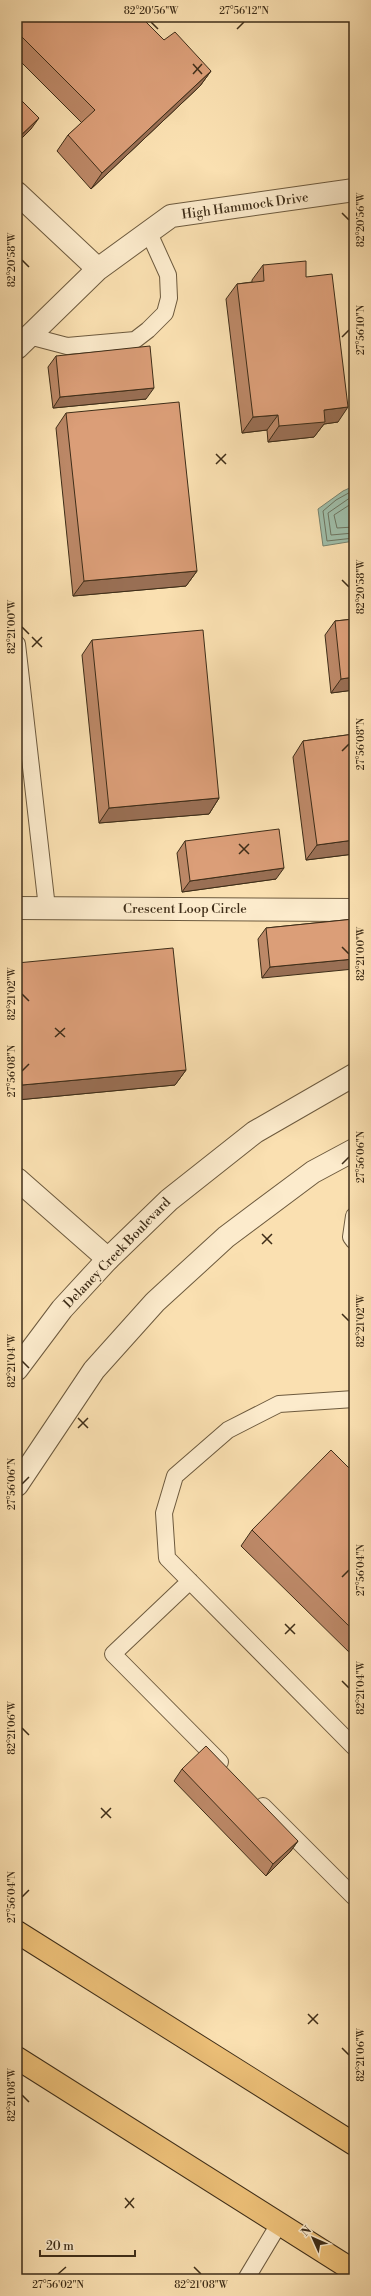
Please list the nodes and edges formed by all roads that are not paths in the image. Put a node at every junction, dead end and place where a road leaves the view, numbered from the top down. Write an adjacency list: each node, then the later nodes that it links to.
1 (354, 190): 3 (street, High Hammock Drive)
2 (17, 193): 4 (street)
3 (149, 233): 4 (street, High Hammock Drive); 5 (lane)
4 (98, 270): 5 (street, High Hammock Drive)
5 (23, 342)
6 (17, 644): 8 (lane)
7 (17, 908): 8 (street, Crescent Loop Circle)
8 (47, 908): 9 (street, Crescent Loop Circle)
9 (354, 910)
10 (354, 1075): 15 (street, Delaney Creek Boulevard)
11 (353, 1154): 18 (street)
12 (17, 1179): 15 (street)
13 (354, 1216): 14 (lane)
14 (354, 1241)
15 (108, 1259): 16 (street, Delaney Creek Boulevard)
16 (17, 1369)
17 (354, 1399): 19 (lane)
18 (17, 1485)
19 (190, 1581): 20 (lane); 21 (lane)
20 (354, 1746)
21 (231, 1773)
22 (253, 1795): 23 (lane)
23 (354, 1897)
24 (17, 1932): 26 (main road)
25 (17, 2058): 27 (main road)
26 (354, 2144)
27 (279, 2224): 28 (main road); 29 (lane)
28 (354, 2272)
29 (246, 2279)

